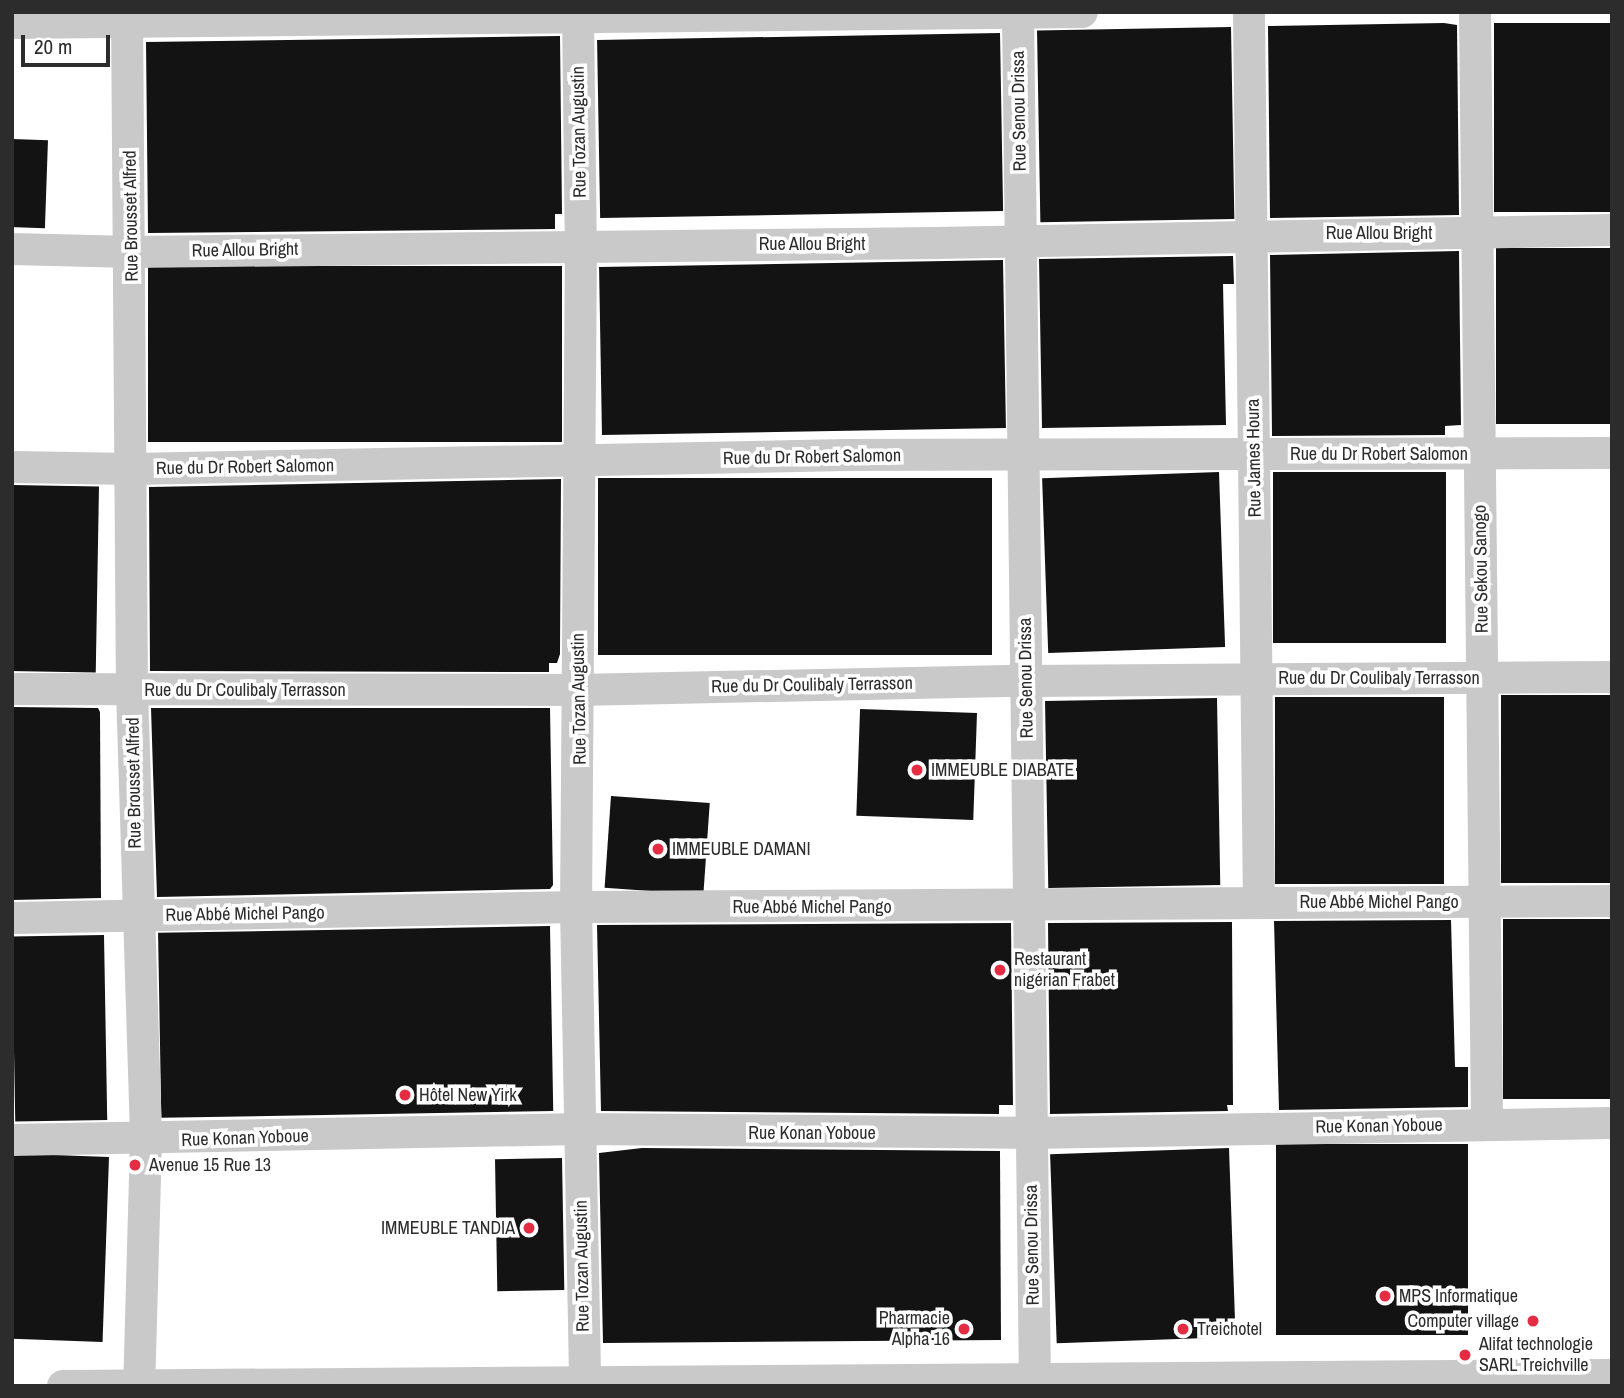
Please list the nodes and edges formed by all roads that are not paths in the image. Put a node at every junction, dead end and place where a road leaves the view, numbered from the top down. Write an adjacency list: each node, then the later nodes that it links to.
1 (1083, 12): 4 (street)
2 (1249, 12): 11 (street, Rue James Houra)
3 (1475, 12): 10 (street, Rue Sekou Sanogo)
4 (1018, 13): 5 (street); 12 (street, Rue Senou Drissa)
5 (578, 14): 6 (street); 13 (street, Rue Tozan Augustin)
6 (361, 16): 7 (street)
7 (127, 18): 8 (street); 15 (street, Rue Brousset Alfred)
8 (12, 23)
9 (1612, 230): 10 (street, Rue Allou Bright)
10 (1477, 232): 11 (street, Rue Allou Bright); 16 (street, Rue Sekou Sanogo)
11 (1249, 234): 12 (street, Rue Allou Bright); 18 (street, Rue James Houra)
12 (1021, 238): 13 (street, Rue Allou Bright); 19 (street, Rue Senou Drissa)
13 (581, 244): 15 (street, Rue Allou Bright); 20 (street, Rue Tozan Augustin)
14 (12, 249): 15 (street, Rue Allou Bright)
15 (132, 252): 22 (street, Rue Brousset Alfred)
16 (1480, 453): 17 (street, Rue du Dr Robert Salomon); 18 (street, Rue du Dr Robert Salomon); 24 (street, Rue Sekou Sanogo)
17 (1612, 453)
18 (1254, 454): 19 (street, Rue du Dr Robert Salomon); 25 (street, Rue James Houra)
19 (1022, 456): 20 (street, Rue du Dr Robert Salomon); 26 (street, Rue Senou Drissa)
20 (579, 462): 22 (street, Rue du Dr Robert Salomon); 29 (street, Rue Tozan Augustin)
21 (12, 467): 22 (street, Rue du Dr Robert Salomon)
22 (132, 469): 28 (street, Rue Brousset Alfred)
23 (1612, 677): 24 (street, Rue du Dr Coulibaly Terrasson)
24 (1482, 678): 25 (street, Rue du Dr Coulibaly Terrasson); 30 (street, Rue Sekou Sanogo)
25 (1256, 679): 26 (street, Rue du Dr Coulibaly Terrasson); 32 (street, Rue James Houra)
26 (1026, 681): 29 (street, Rue du Dr Coulibaly Terrasson); 33 (street, Rue Senou Drissa)
27 (12, 689): 28 (street, Rue du Dr Coulibaly Terrasson)
28 (132, 690): 29 (street, Rue du Dr Coulibaly Terrasson); 35 (street, Rue Brousset Alfred)
29 (578, 690): 34 (street, Rue Tozan Augustin)
30 (1485, 901): 31 (street, Rue Abbé Michel Pango); 32 (street, Rue Abbé Michel Pango); 38 (street, Rue Sekou Sanogo)
31 (1612, 901)
32 (1259, 903): 33 (street, Rue Abbé Michel Pango)
33 (1029, 905): 34 (street, Rue Abbé Michel Pango); 40 (street, Rue Senou Drissa)
34 (576, 907): 35 (street, Rue Abbé Michel Pango); 39 (street, Rue Tozan Augustin)
35 (137, 916): 36 (street, Rue Abbé Michel Pango); 42 (street, Rue Brousset Alfred)
36 (12, 919)
37 (1612, 1124): 38 (street, Rue Konan Yoboue)
38 (1487, 1125): 40 (street, Rue Konan Yoboue)
39 (580, 1129): 40 (street, Rue Konan Yoboue); 42 (street, Rue Konan Yoboue); 48 (street, Rue Tozan Augustin)
40 (1030, 1133): 46 (street, Rue Senou Drissa)
41 (12, 1140): 42 (street, Rue Konan Yoboue)
42 (146, 1141): 47 (street, Rue Brousset Alfred)
43 (1612, 1375): 45 (street)
44 (1268, 1382): 45 (street); 46 (street)
45 (1490, 1382)
46 (1035, 1383): 48 (street)
47 (139, 1384): 48 (street); 49 (street)
48 (584, 1385)
49 (63, 1386)

